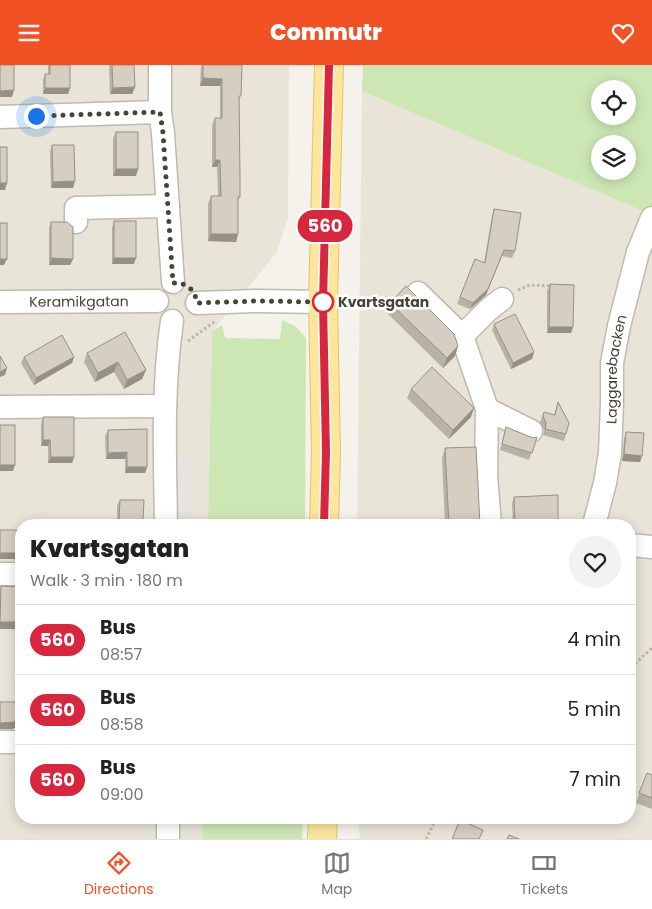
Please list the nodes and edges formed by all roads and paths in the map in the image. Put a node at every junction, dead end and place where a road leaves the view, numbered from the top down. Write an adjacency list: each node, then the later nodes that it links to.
1 (160, 65): 3 (street)
2 (329, 65): 14 (main road)
3 (160, 112): 4 (street); 5 (street)
4 (0, 117)
5 (168, 206): 7 (street); 8 (street)
6 (652, 218): 27 (street, Laggarebacken)
7 (76, 222)
8 (173, 283): 12 (street); 15 (street)
9 (560, 286): 11 (path)
10 (418, 293): 18 (street)
11 (502, 299): 18 (street)
12 (157, 301): 13 (street, Keramikgatan); 17 (street)
13 (0, 302)
14 (323, 302): 15 (street); 25 (main road)
15 (197, 303): 17 (street)
16 (217, 320): 19 (path)
17 (172, 321): 19 (street)
18 (462, 336): 22 (street)
19 (168, 352): 20 (street)
20 (165, 406): 21 (street); 24 (street)
21 (0, 407)
22 (487, 409): 23 (street); 26 (street)
23 (531, 431)
24 (166, 519)
25 (324, 519)
26 (490, 519)
27 (596, 519)
28 (636, 546): 29 (street)
29 (652, 547)
30 (0, 575): 31 (street)
31 (15, 575)
32 (652, 648): 33 (path)
33 (636, 662)
34 (0, 742): 35 (street)
35 (15, 742)
36 (168, 824): 39 (street)
37 (322, 824): 40 (main road)
38 (434, 824): 41 (path)
39 (168, 839)
40 (322, 839)
41 (426, 839)

